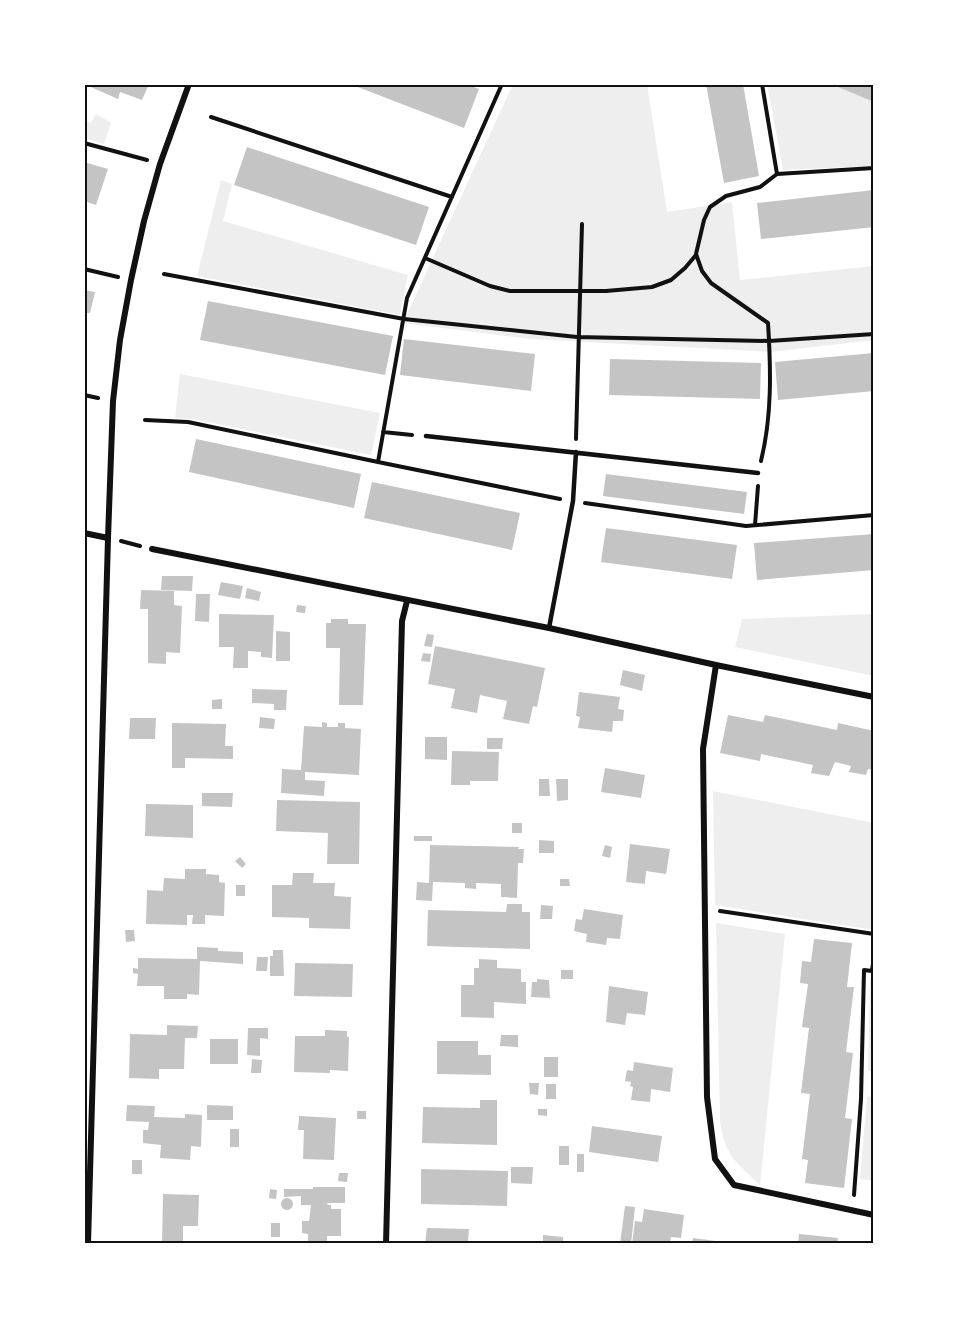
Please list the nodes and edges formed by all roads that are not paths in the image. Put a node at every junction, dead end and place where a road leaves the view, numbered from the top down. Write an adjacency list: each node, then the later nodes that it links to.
1 (189, 84): 6 (street)
2 (426, 436): 3 (lane)
3 (576, 452): 4 (lane); 9 (lane)
4 (758, 473)
5 (84, 533): 6 (street)
6 (108, 538): 13 (street)
7 (152, 549): 8 (street)
8 (407, 601): 9 (street); 14 (street)
9 (549, 628): 10 (street)
10 (716, 665): 11 (street); 12 (street)
11 (874, 697)
12 (874, 1215)
13 (88, 1244)
14 (386, 1244)

